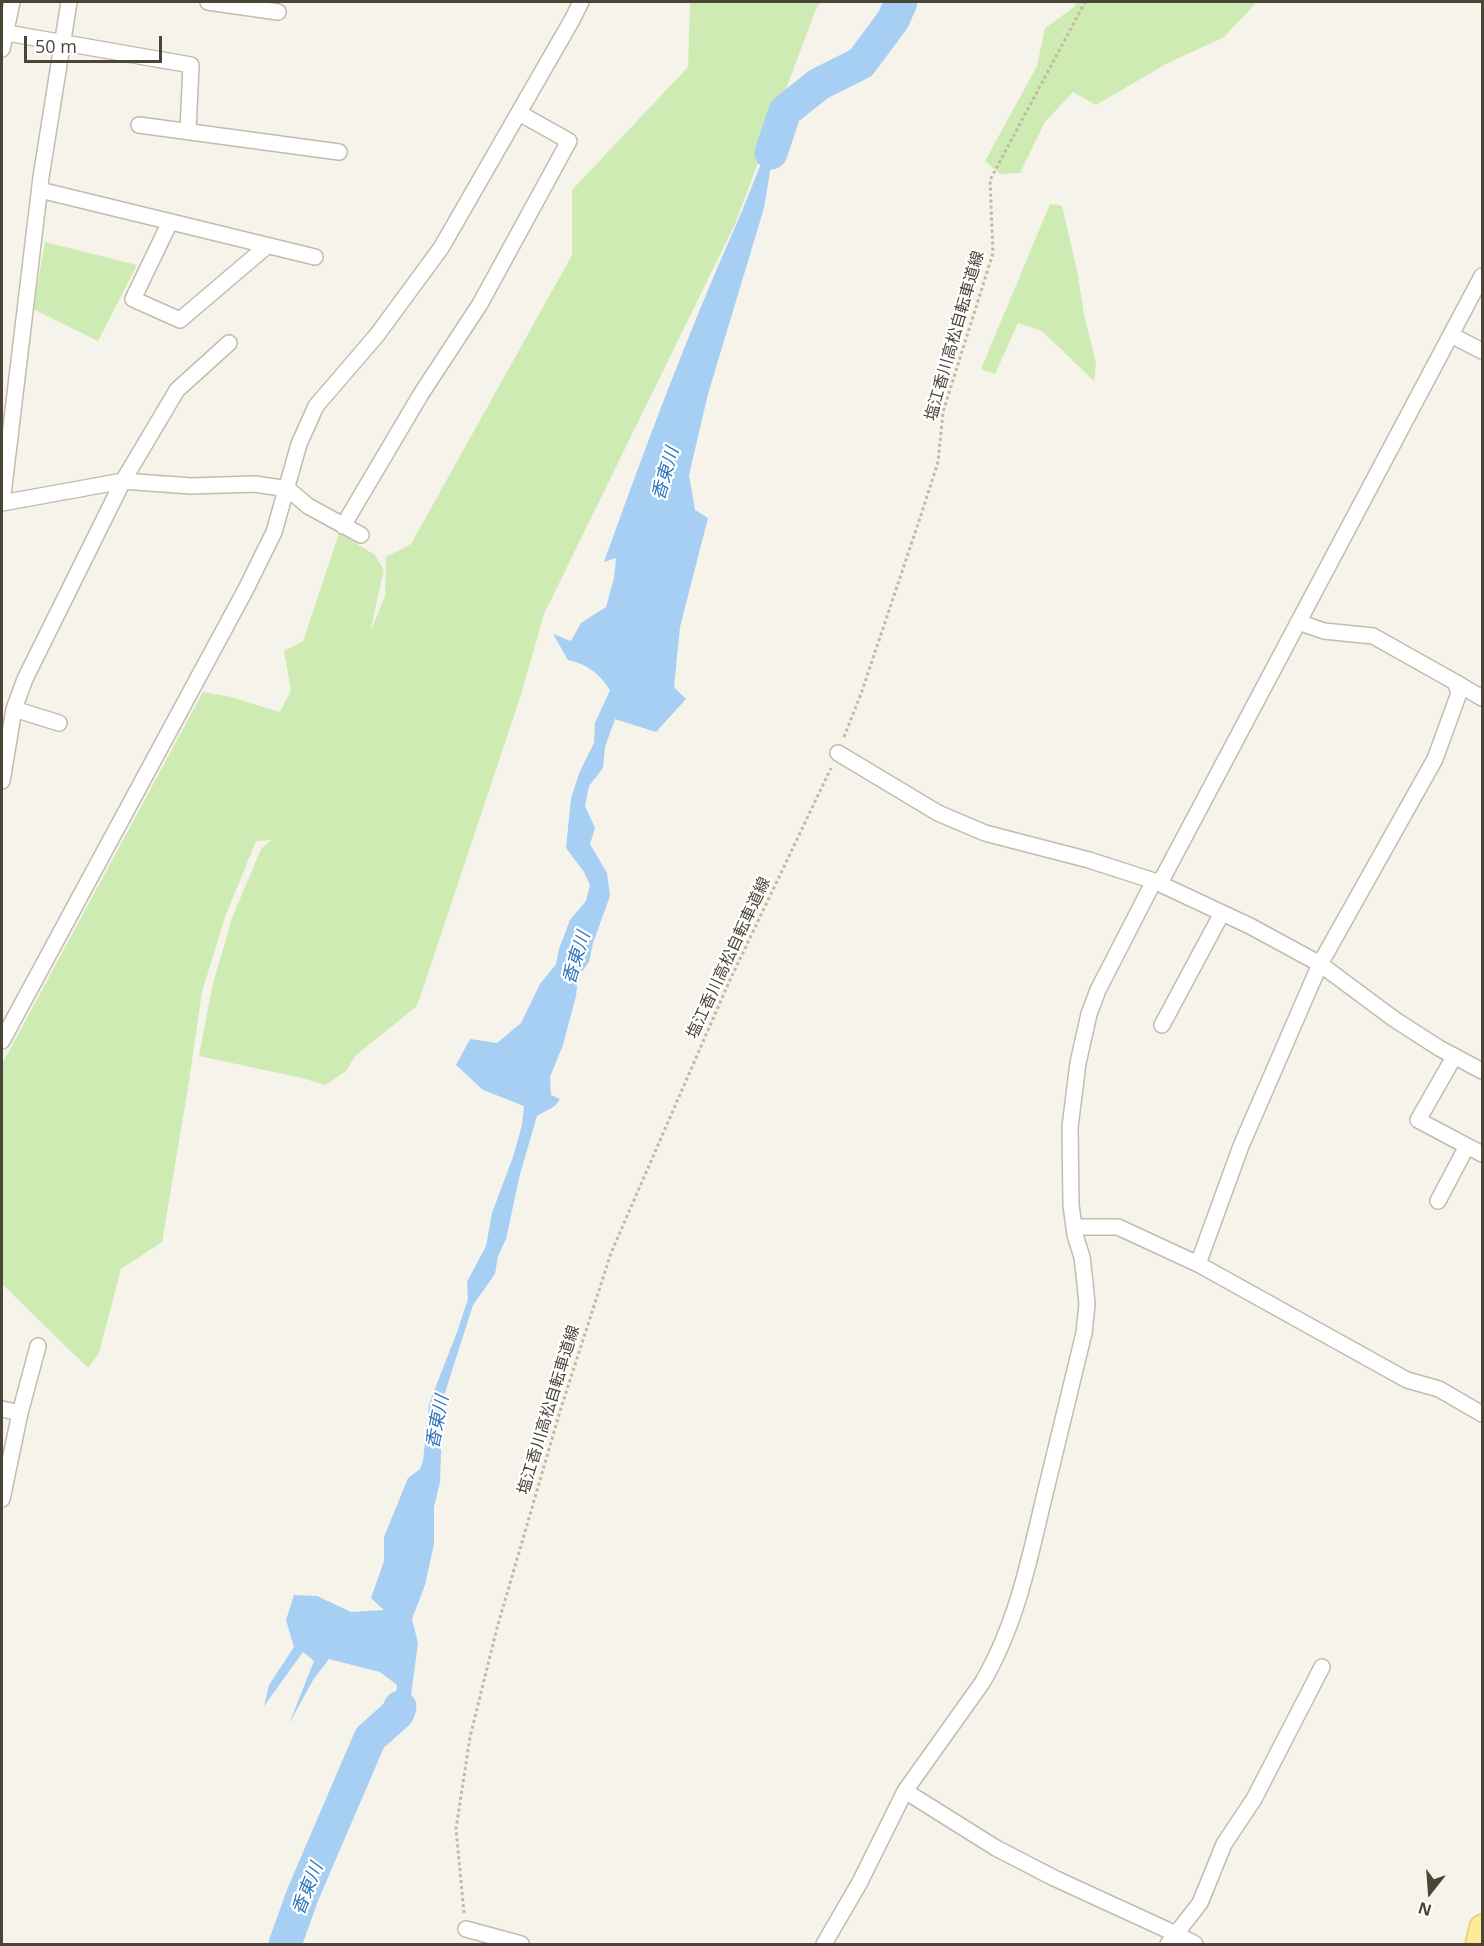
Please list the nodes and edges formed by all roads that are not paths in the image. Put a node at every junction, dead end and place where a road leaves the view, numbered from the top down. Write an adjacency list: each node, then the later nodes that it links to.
1 (12, 2): 6 (street)
2 (69, 2): 7 (street)
3 (208, 2): 5 (street)
4 (581, 2): 9 (street)
5 (278, 12)
6 (7, 33): 7 (street); 8 (street)
7 (63, 41): 11 (street); 13 (street)
8 (2, 50)
9 (519, 113): 22 (street); 24 (street)
10 (139, 125): 11 (street)
11 (188, 131): 12 (street)
12 (339, 152)
13 (40, 190): 14 (street); 23 (street)
14 (170, 222): 15 (street); 15 (street)
15 (267, 246): 16 (street)
16 (315, 258)
17 (1482, 276): 18 (street)
18 (1451, 335): 20 (street); 26 (street)
19 (229, 343): 21 (street)
20 (1482, 351)
21 (123, 482): 22 (street); 23 (street); 29 (street)
22 (288, 489): 24 (street); 37 (street)
23 (2, 503)
24 (343, 526): 25 (street)
25 (361, 535)
26 (1298, 622): 27 (street); 33 (street)
27 (1455, 682): 28 (street); 35 (street)
28 (1482, 698)
29 (14, 709): 30 (street); 32 (street)
30 (59, 723)
31 (838, 753): 33 (street)
32 (2, 781)
33 (1157, 882): 34 (street); 43 (street)
34 (1222, 913): 35 (street); 36 (street)
35 (1320, 964): 38 (street); 44 (street)
36 (1162, 1025)
37 (2, 1041)
38 (1454, 1057): 39 (street); 40 (street)
39 (1482, 1071)
40 (1467, 1146): 41 (street); 42 (street)
41 (1482, 1154)
42 (1438, 1201)
43 (1074, 1227): 44 (street); 51 (street)
44 (1198, 1264): 48 (street)
45 (38, 1346): 47 (street)
46 (2, 1409): 47 (street)
47 (20, 1413): 49 (street)
48 (1482, 1414)
49 (2, 1499)
50 (1323, 1667): 54 (street)
51 (905, 1791): 54 (street); 56 (street)
52 (1482, 1927): 58 (main road)
53 (466, 1929): 55 (street)
54 (1172, 1939): 57 (street)
55 (522, 1944)
56 (824, 1944)
57 (1195, 1944)
58 (1478, 1944)

